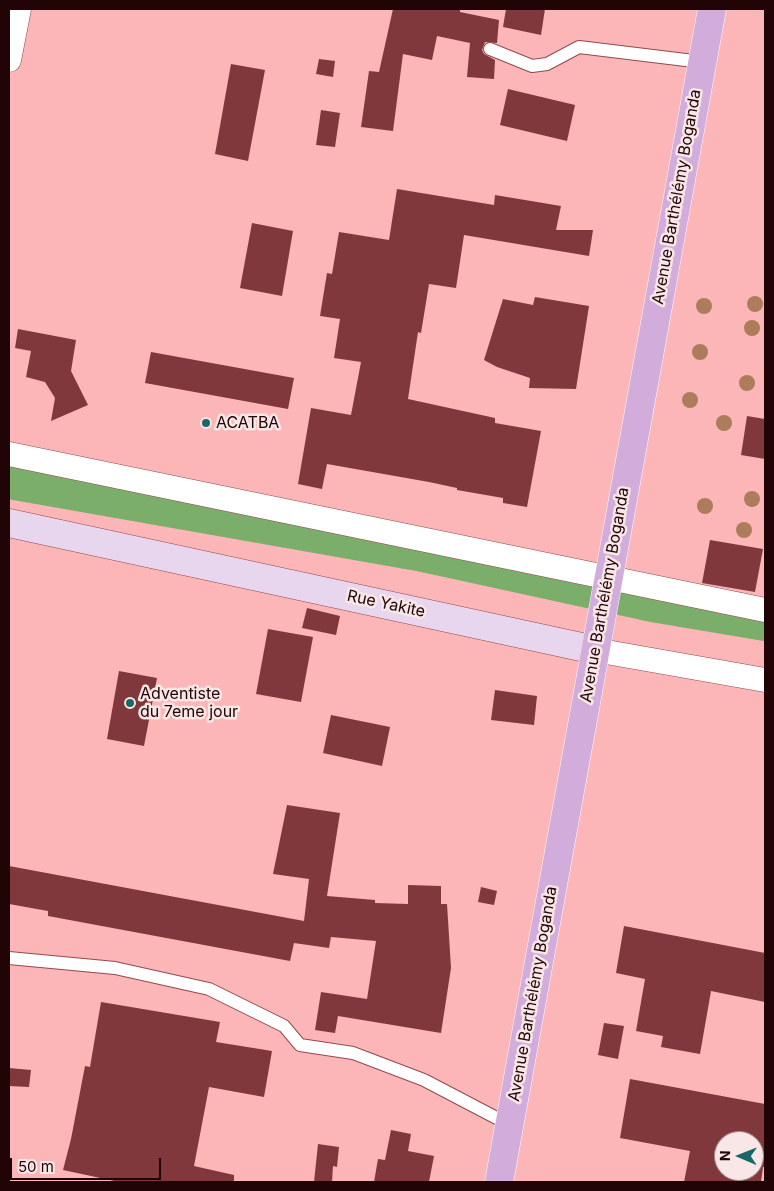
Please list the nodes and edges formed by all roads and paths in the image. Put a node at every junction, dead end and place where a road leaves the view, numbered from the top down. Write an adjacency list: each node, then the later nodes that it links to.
1 (712, 9): 5 (main road, Avenue Barthélémy Boganda)
2 (14, 16): 4 (street)
3 (490, 49): 5 (lane)
4 (9, 60)
5 (702, 62): 8 (main road, Avenue Barthélémy Boganda)
6 (9, 454): 8 (street)
7 (9, 523): 10 (main road, Rue Yakite)
8 (608, 579): 9 (street); 10 (main road, Avenue Barthélémy Boganda)
9 (765, 610)
10 (597, 638): 11 (street, Rue Yakite); 13 (main road, Avenue Barthélémy Boganda)
11 (765, 680)
12 (9, 958): 13 (lane)
13 (510, 1125): 14 (main road, Avenue Barthélémy Boganda)
14 (499, 1182)

